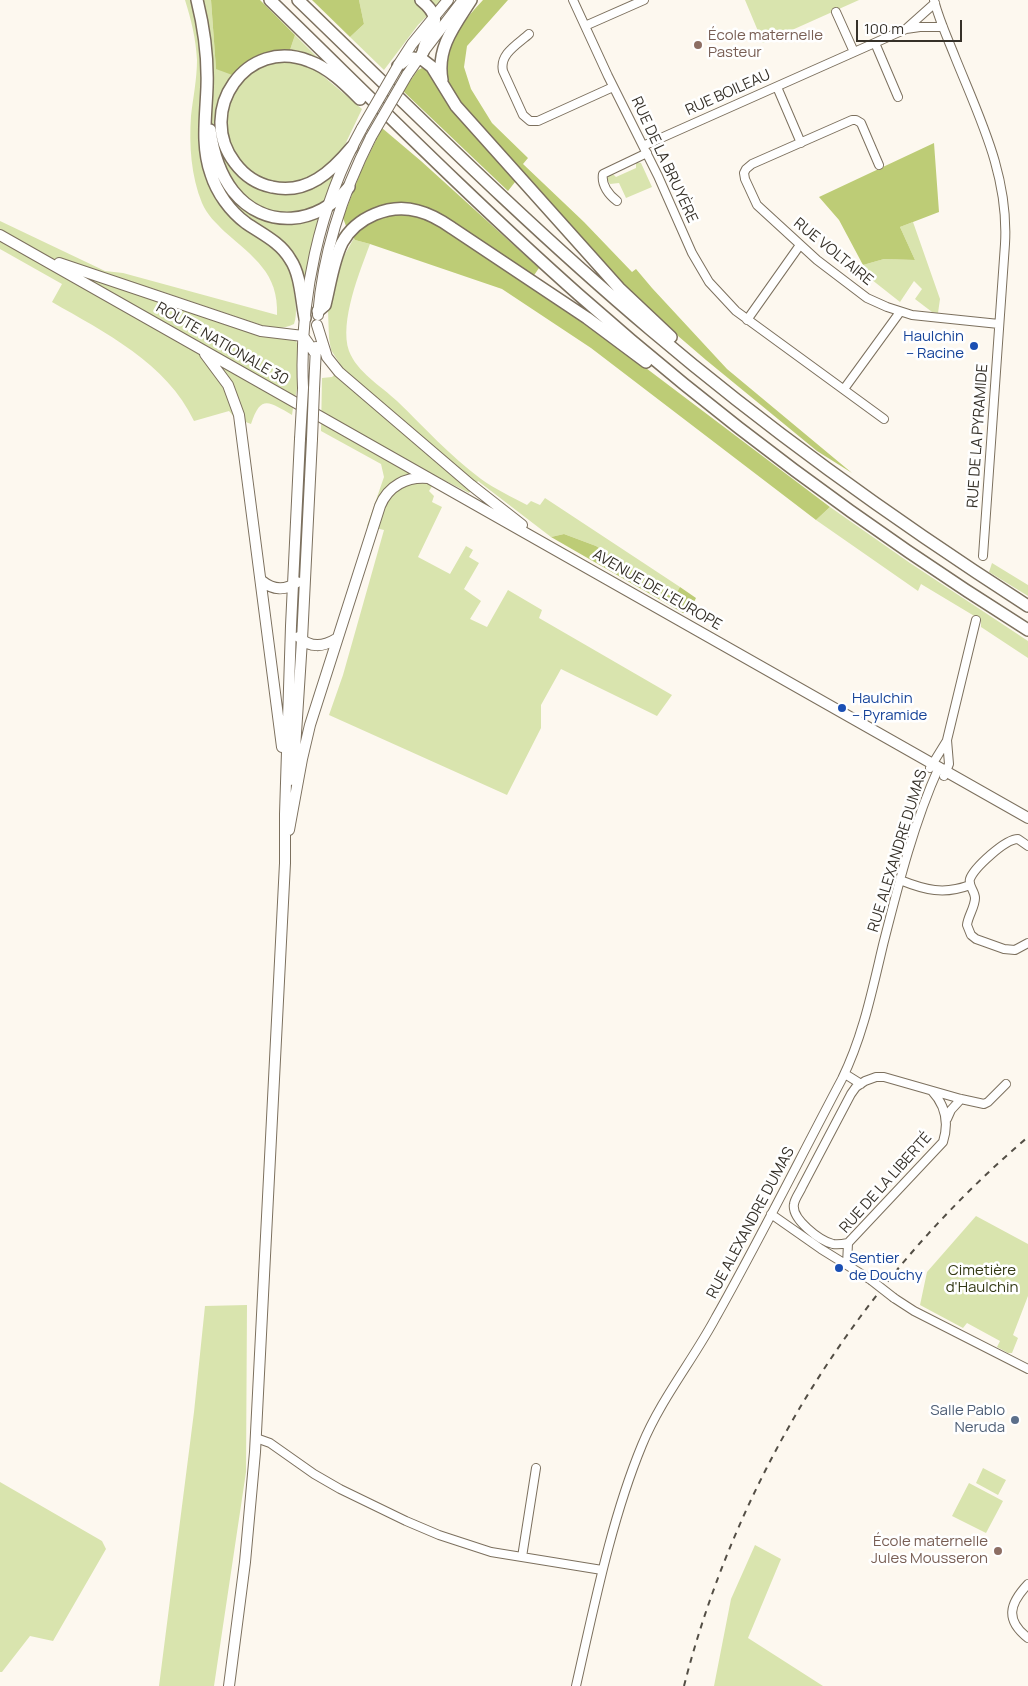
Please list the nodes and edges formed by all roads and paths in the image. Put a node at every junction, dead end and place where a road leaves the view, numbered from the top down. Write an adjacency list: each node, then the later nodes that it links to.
1 (197, 0): 21 (highway)
2 (270, 0): 30 (highway)
3 (298, 0): 50 (highway)
4 (421, 0): 12 (highway)
5 (448, 0): 12 (main road)
6 (463, 0): 19 (main road)
7 (471, 0): 22 (highway)
8 (574, 0): 13 (street, RUE DE LA BRUYÈRE)
9 (643, 0): 13 (street)
10 (934, 2): 14 (street, RUE DE LA PYRAMIDE); 15 (street, RUE BOILEAU)
11 (836, 12): 18 (street)
12 (434, 17): 19 (highway); 20 (main road)
13 (585, 26): 23 (street, RUE DE LA BRUYÈRE)
14 (943, 27): 15 (street, RUE BOILEAU); 41 (street, RUE DE LA PYRAMIDE)
15 (906, 29): 17 (street, RUE BOILEAU)
16 (529, 34): 23 (street)
17 (875, 43): 18 (street, RUE BOILEAU); 25 (street)
18 (854, 52): 24 (street, RUE BOILEAU)
19 (421, 55): 20 (highway); 22 (highway); 31 (main road, bridge)
20 (398, 66): 27 (main road, bridge)
21 (207, 86): 33 (highway); 39 (highway)
22 (444, 86): 50 (highway)
23 (613, 87): 28 (street, RUE DE LA BRUYÈRE)
24 (777, 87): 26 (street); 28 (street, RUE BOILEAU)
25 (898, 97)
26 (801, 142): 29 (street); 35 (street, RUE VOLTAIRE)
27 (352, 147): 30 (highway); 33 (main road)
28 (645, 149): 32 (street, RUE BOILEAU); 40 (street, RUE DE LA BRUYÈRE)
29 (879, 164)
30 (444, 170): 52 (highway)
31 (349, 187): 33 (highway); 37 (main road)
32 (618, 201)
33 (330, 205): 39 (main road)
34 (0, 235): 36 (main road, ROUTE NATIONALE 30)
35 (800, 245): 38 (street, RUE VOLTAIRE); 40 (street)
36 (38, 256): 43 (main road); 44 (main road, ROUTE NATIONALE 30)
37 (318, 311): 42 (main road); 52 (highway)
38 (900, 312): 41 (street, RUE VOLTAIRE); 49 (street)
39 (305, 318): 43 (main road)
40 (747, 320): 49 (street, RUE DE LA BRUYÈRE)
41 (1000, 324): 55 (street, RUE DE LA PYRAMIDE)
42 (317, 325): 45 (main road); 47 (main road)
43 (303, 336): 45 (main road); 48 (main road)
44 (202, 349): 53 (main road, ROUTE NATIONALE 30); 57 (main road)
45 (315, 353): 46 (main road)
46 (315, 370): 47 (main road); 48 (main road); 56 (main road, bridge)
47 (339, 372): 54 (main road)
48 (303, 388): 58 (main road, bridge)
49 (844, 389): 51 (street, RUE DE LA BRUYÈRE)
50 (742, 404): 59 (highway)
51 (884, 419)
52 (729, 420): 62 (highway)
53 (429, 478): 54 (main road, AVENUE DE L'EUROPE); 64 (main road)
54 (552, 548): 66 (main road, AVENUE DE L'EUROPE)
55 (983, 556)
56 (305, 561): 58 (main road); 63 (main road)
57 (262, 581): 58 (main road); 67 (main road)
58 (293, 585): 61 (main road)
59 (1028, 606)
60 (976, 620): 65 (street)
61 (291, 626): 63 (main road); 67 (main road)
62 (1028, 630)
63 (302, 640): 64 (main road); 70 (main road)
64 (336, 640): 70 (main road)
65 (947, 740): 66 (street); 66 (street)
66 (938, 770): 68 (main road, AVENUE DE L'EUROPE); 69 (main road, AVENUE DE L'EUROPE); 73 (street, RUE ALEXANDRE DUMAS)
67 (285, 799): 72 (main road)
68 (1028, 818)
69 (1028, 825)
70 (289, 830): 72 (main road)
71 (1028, 846): 74 (street)
72 (285, 864): 86 (main road)
73 (900, 880): 74 (street); 76 (street, RUE ALEXANDRE DUMAS)
74 (970, 885): 75 (street)
75 (1028, 943)
76 (845, 1074): 77 (street); 82 (street, RUE ALEXANDRE DUMAS)
77 (860, 1084): 79 (street); 83 (street)
78 (1006, 1084): 80 (street)
79 (932, 1091): 80 (street); 81 (street)
80 (961, 1099): 81 (street, RUE DE LA LIBERTÉ)
81 (947, 1119): 83 (street, RUE DE LA LIBERTÉ)
82 (771, 1214): 84 (street); 89 (street, RUE ALEXANDRE DUMAS)
83 (848, 1244): 84 (street, RUE DE LA LIBERTÉ)
84 (847, 1265): 85 (street, bridge)
85 (1028, 1369)
86 (256, 1438): 88 (street); 92 (main road)
87 (536, 1468): 88 (street)
88 (522, 1557): 89 (street)
89 (602, 1570): 93 (street, RUE ALEXANDRE DUMAS)
90 (1028, 1584): 91 (street)
91 (1028, 1638)
92 (229, 1686)
93 (576, 1686)

